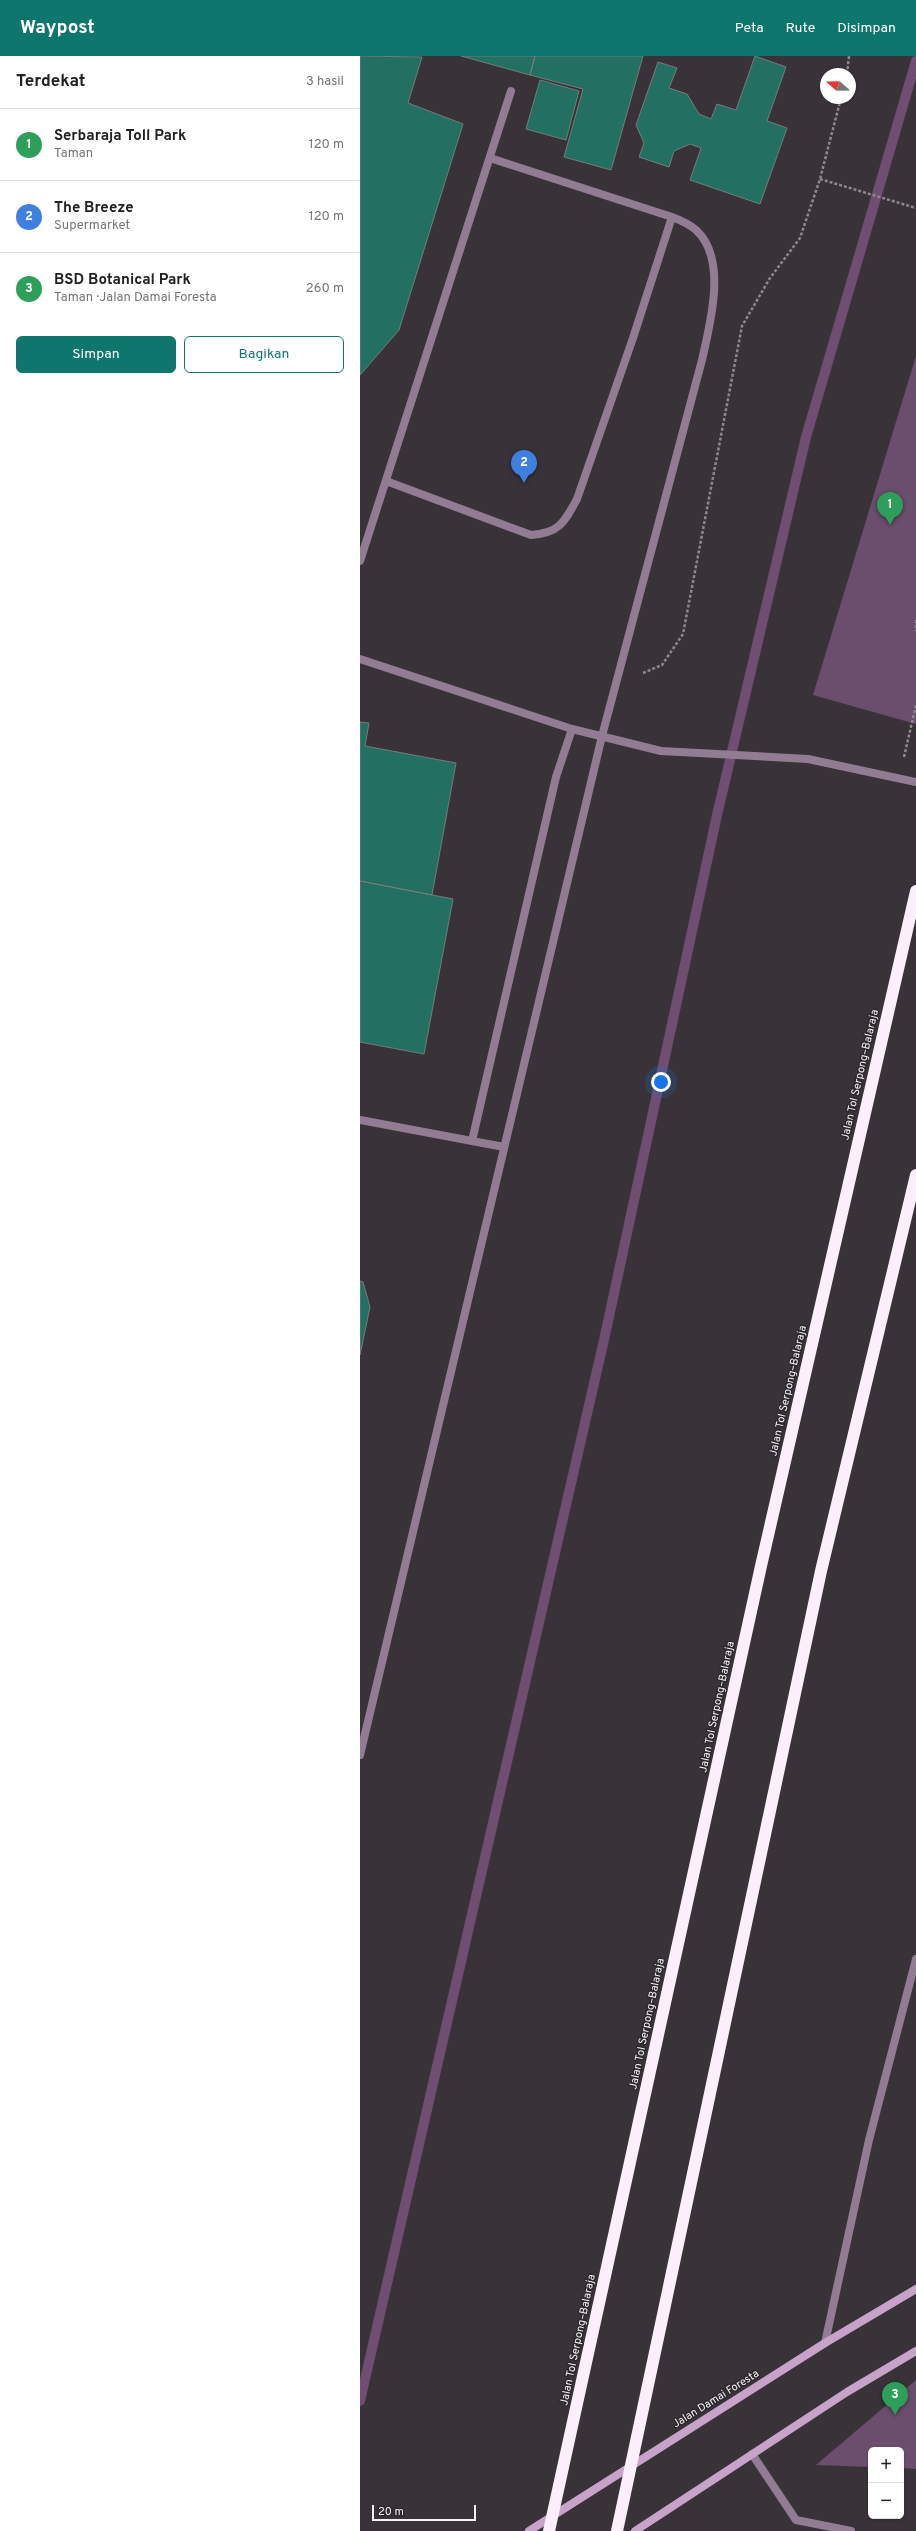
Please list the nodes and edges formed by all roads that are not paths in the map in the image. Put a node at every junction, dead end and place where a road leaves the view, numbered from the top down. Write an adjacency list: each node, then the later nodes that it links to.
1 (511, 91): 2 (lane)
2 (490, 158): 3 (lane); 4 (lane)
3 (672, 216): 4 (lane); 8 (lane)
4 (386, 480): 5 (lane)
5 (360, 561)
6 (360, 658): 7 (lane)
7 (572, 729): 8 (lane); 12 (lane)
8 (602, 736): 9 (lane); 13 (lane)
9 (916, 782)
10 (916, 891): 22 (highway, Jalan Tol Serpong–Balaraja)
11 (360, 1120): 12 (lane)
12 (472, 1141): 13 (lane)
13 (504, 1147): 15 (lane)
14 (916, 1175): 23 (highway)
15 (360, 1756)
16 (916, 1959): 18 (lane)
17 (916, 2289): 18 (main road, Jalan Damai Foresta)
18 (825, 2342): 21 (main road, Jalan Damai Foresta)
19 (916, 2351): 20 (main road)
20 (752, 2454): 24 (main road); 25 (lane)
21 (529, 2531)
22 (549, 2531)
23 (616, 2531)
24 (635, 2531)
25 (851, 2531)

